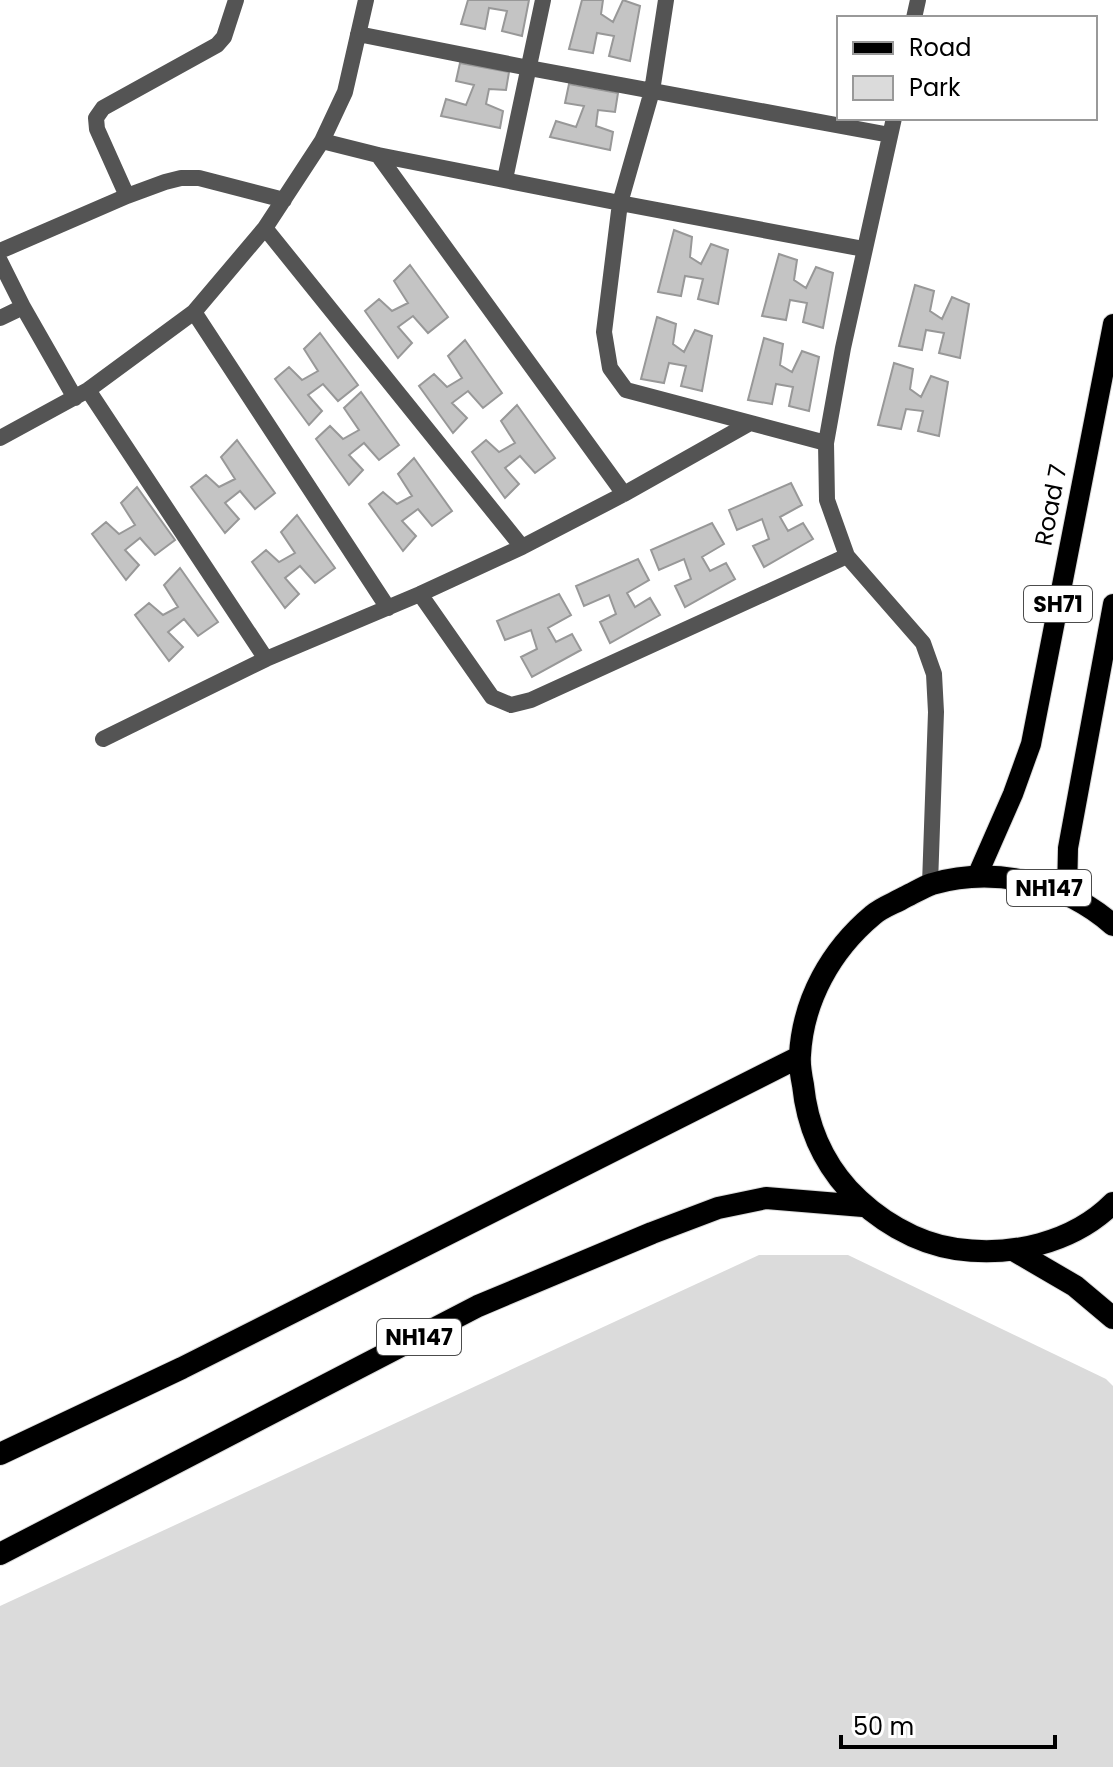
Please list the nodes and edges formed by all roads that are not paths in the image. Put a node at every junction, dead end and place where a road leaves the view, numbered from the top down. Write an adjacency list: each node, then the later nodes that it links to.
1 (236, 0): 14 (street)
2 (366, 0): 5 (street)
3 (543, 0): 6 (street)
4 (666, 0): 7 (street)
5 (358, 34): 6 (street); 11 (street)
6 (529, 68): 7 (street); 13 (street)
7 (652, 91): 8 (street); 16 (street)
8 (837, 118)
9 (851, 120): 10 (street)
10 (892, 126): 18 (street)
11 (322, 141): 12 (street); 15 (street)
12 (378, 155): 13 (street); 29 (street)
13 (505, 179): 16 (street)
14 (127, 196): 15 (street); 19 (street)
15 (284, 200): 17 (street)
16 (620, 203): 18 (street); 26 (street)
17 (265, 228): 22 (street); 30 (street)
18 (864, 249): 28 (street)
19 (0, 251)
20 (0, 261): 21 (street)
21 (23, 307): 23 (street); 25 (street)
22 (194, 312): 25 (street); 34 (street)
23 (0, 318)
24 (1113, 324): 37 (main road, Road 7 / SH71)
25 (81, 394): 27 (street); 35 (street)
26 (750, 423): 28 (street); 29 (street)
27 (0, 438)
28 (826, 443): 31 (street)
29 (624, 494): 30 (street)
30 (522, 547): 32 (street)
31 (847, 556): 32 (street); 38 (street)
32 (420, 594): 34 (street)
33 (1113, 604): 39 (main road, SH71)
34 (388, 608): 35 (street)
35 (266, 659): 36 (street)
36 (103, 739)
37 (977, 876): 38 (highway, NH147); 39 (highway, NH147)
38 (930, 884): 41 (highway, NH147)
39 (1067, 894): 40 (highway, NH147)
40 (1113, 925)
41 (799, 1057): 43 (highway, NH147); 46 (highway)
42 (1113, 1203): 44 (highway, NH147)
43 (863, 1206): 44 (highway, NH147); 47 (highway, NH147)
44 (1015, 1251): 45 (highway)
45 (1113, 1318)
46 (0, 1454)
47 (0, 1554)

